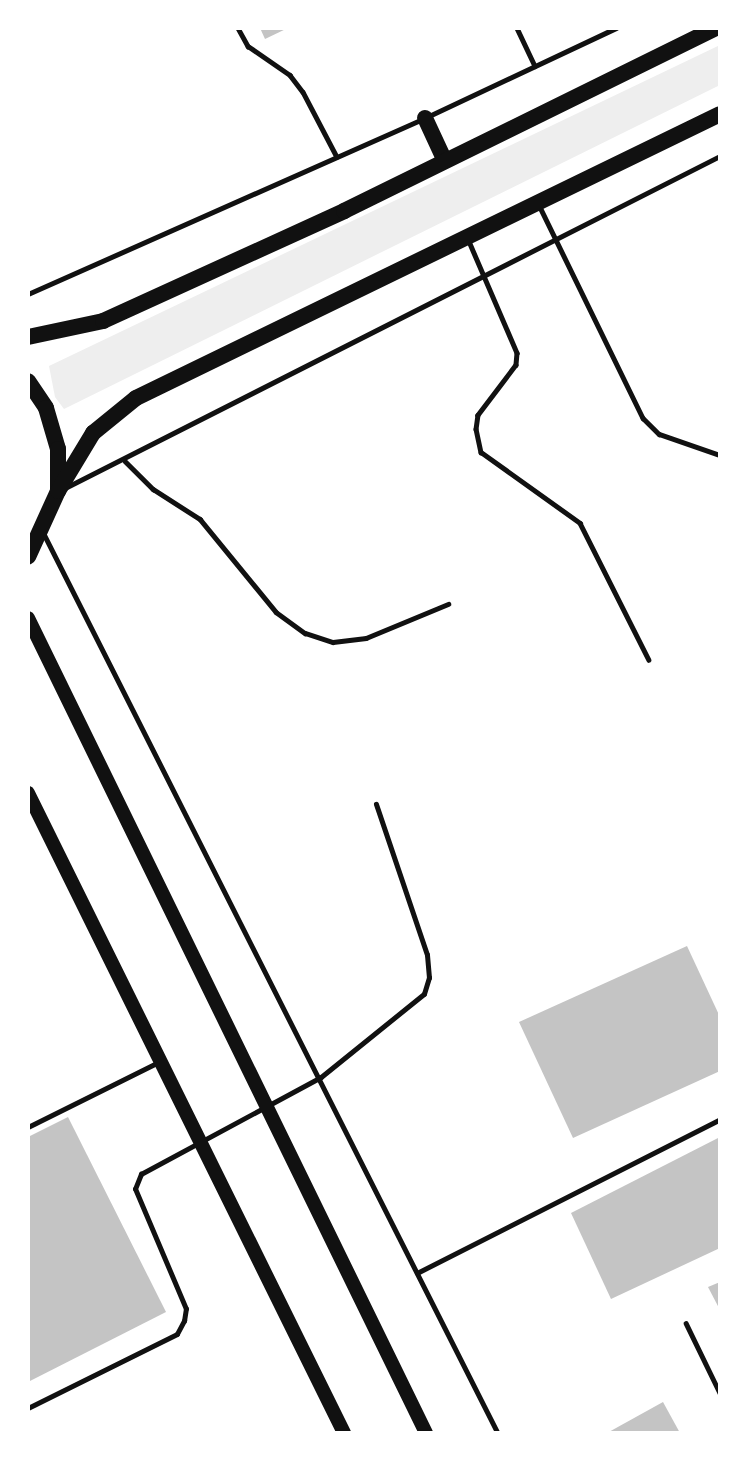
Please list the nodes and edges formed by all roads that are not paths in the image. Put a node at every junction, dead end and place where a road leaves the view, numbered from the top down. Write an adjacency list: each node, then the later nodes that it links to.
1 (238, 28): 9 (lane)
2 (517, 28): 5 (lane)
3 (616, 28): 5 (lane)
4 (716, 28): 10 (main road)
5 (535, 66): 7 (lane)
6 (720, 114): 11 (main road)
7 (425, 118): 9 (lane); 10 (main road)
8 (720, 156): 13 (lane)
9 (337, 157): 15 (lane)
10 (444, 159): 16 (main road)
11 (538, 203): 12 (main road); 13 (lane)
12 (468, 238): 14 (lane); 20 (main road)
13 (556, 239): 14 (lane); 18 (lane)
14 (486, 274): 19 (lane); 25 (lane)
15 (28, 294)
16 (28, 337)
17 (28, 382): 20 (main road)
18 (720, 455)
19 (125, 461): 20 (lane); 23 (lane)
20 (58, 491): 21 (main road)
21 (42, 530): 22 (main road); 29 (lane)
22 (28, 557)
23 (448, 604)
24 (28, 618): 30 (main road)
25 (649, 660)
26 (28, 793): 28 (main road)
27 (376, 804): 29 (lane)
28 (160, 1061): 32 (lane); 33 (main road)
29 (321, 1077): 30 (lane); 34 (lane)
30 (265, 1108): 33 (lane); 39 (main road)
31 (720, 1119): 34 (lane)
32 (28, 1127)
33 (201, 1143): 37 (lane); 38 (main road)
34 (417, 1273): 40 (lane)
35 (686, 1324): 36 (lane)
36 (720, 1393)
37 (28, 1408)
38 (344, 1433)
39 (426, 1433)
40 (498, 1433)

